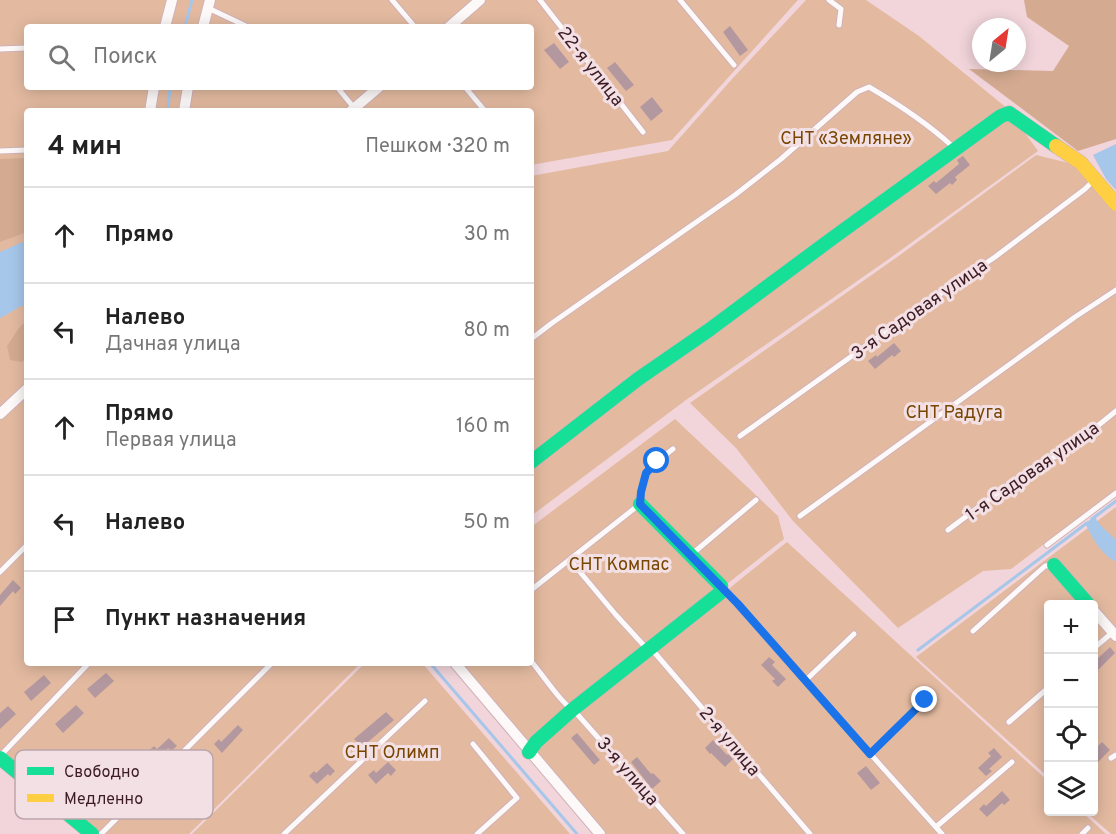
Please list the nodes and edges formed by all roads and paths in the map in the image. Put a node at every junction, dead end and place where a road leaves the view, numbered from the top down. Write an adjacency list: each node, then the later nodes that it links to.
1 (172, 0): 8 (street)
2 (392, 0): 11 (lane)
3 (480, 0): 12 (street)
4 (540, 0): 27 (lane, 22-я улица)
5 (680, 0): 16 (lane)
6 (829, 0): 13 (lane)
7 (209, 4): 9 (street); 10 (lane)
8 (166, 24)
9 (204, 24)
10 (243, 24)
11 (412, 24)
12 (452, 24)
13 (839, 25)
14 (24, 48): 15 (lane)
15 (0, 49)
16 (734, 64)
17 (154, 90): 22 (street)
18 (188, 90): 23 (street)
19 (340, 90): 24 (lane)
20 (376, 90): 25 (street)
21 (468, 90): 26 (lane)
22 (150, 108)
23 (184, 108)
24 (353, 108)
25 (356, 108)
26 (482, 108)
27 (643, 132)
28 (24, 150): 29 (lane)
29 (0, 151)
30 (951, 152): 31 (street); 34 (lane); 40 (street)
31 (1095, 180): 32 (street); 38 (lane, 3-я Садовая улица)
32 (1116, 204)
33 (1116, 290): 44 (lane)
34 (534, 337)
35 (24, 392): 37 (street)
36 (1116, 411): 45 (lane, 1-я Садовая улица)
37 (0, 414)
38 (740, 436)
39 (673, 449): 43 (lane)
40 (534, 460)
41 (1116, 493): 46 (lane)
42 (756, 500): 48 (lane)
43 (640, 504): 48 (street); 49 (lane)
44 (800, 516)
45 (948, 530)
46 (1047, 545)
47 (24, 548): 51 (lane)
48 (691, 555): 52 (street)
49 (570, 560): 53 (lane); 60 (lane, 2-я улица)
50 (1054, 566): 54 (street); 56 (lane)
51 (0, 572)
52 (721, 586): 60 (street); 65 (lane)
53 (534, 588)
54 (1084, 600)
55 (1098, 615): 57 (street)
56 (973, 631)
57 (1115, 633): 59 (lane)
58 (854, 634): 65 (lane)
59 (1098, 645)
60 (648, 650): 69 (street); 88 (lane, 2-я улица)
61 (534, 665): 69 (lane, 3-я улица)
62 (85, 666): 75 (lane)
63 (269, 666): 72 (lane)
64 (457, 666): 73 (street)
65 (805, 681): 74 (lane)
66 (1044, 691): 70 (lane)
67 (925, 700): 74 (lane)
68 (425, 701): 84 (lane)
69 (572, 710): 73 (street); 87 (lane, 3-я улица)
70 (1009, 722)
71 (473, 744): 85 (lane)
72 (185, 750)
73 (529, 752): 86 (street)
74 (870, 754): 80 (lane)
75 (0, 757): 77 (street)
76 (1012, 762): 80 (lane)
77 (15, 770)
78 (74, 819): 82 (street)
79 (116, 819): 83 (lane)
80 (936, 827): 89 (lane)
81 (1088, 828): 90 (lane)
82 (92, 834)
83 (101, 834)
84 (284, 834)
85 (477, 834)
86 (600, 834)
87 (683, 834)
88 (810, 834)
89 (942, 834)
90 (1082, 834)

